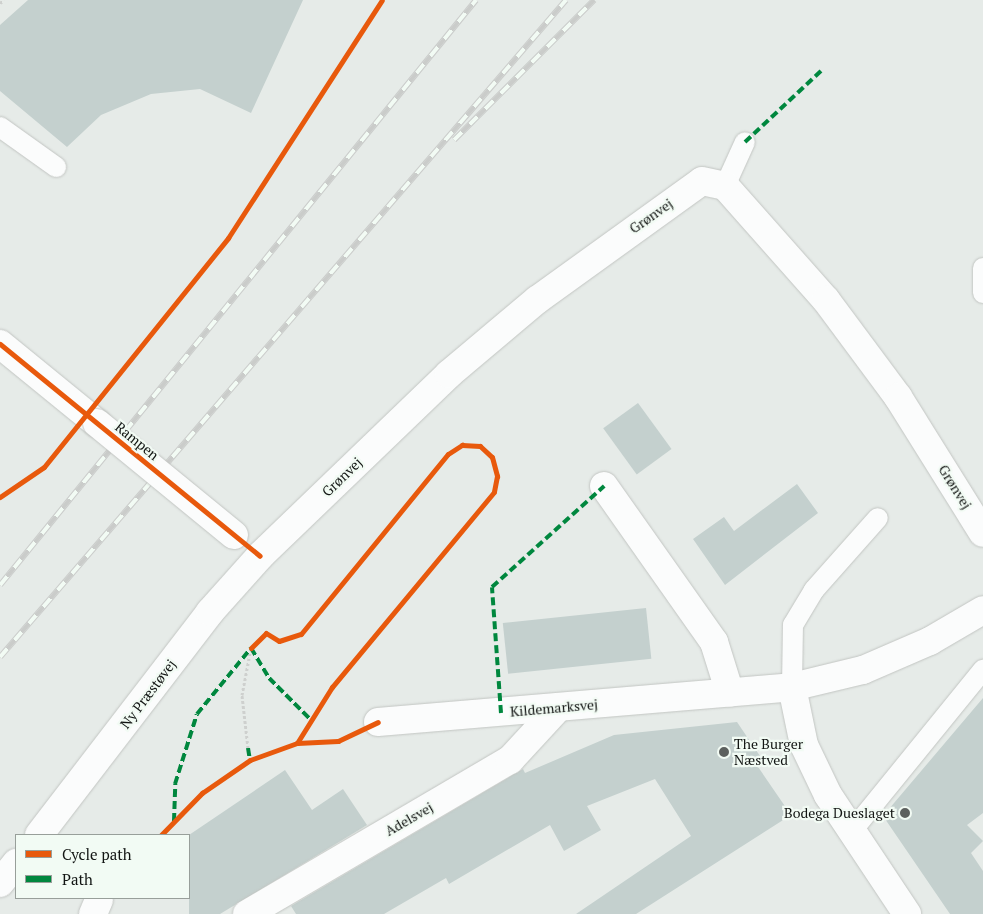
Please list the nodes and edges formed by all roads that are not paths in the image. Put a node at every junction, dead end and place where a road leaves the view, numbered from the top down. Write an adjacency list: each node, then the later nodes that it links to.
1 (0, 127): 3 (lane)
2 (745, 142): 4 (lane)
3 (56, 167)
4 (726, 186): 10 (street, Grønvej); 11 (street, Grønvej)
5 (983, 268): 6 (lane)
6 (983, 293)
7 (0, 344): 11 (street, Rampen, bridge)
8 (604, 486): 15 (street)
9 (878, 518): 14 (lane)
10 (983, 532)
11 (260, 556): 19 (street, Ny Præstøvej)
12 (983, 610): 14 (street)
13 (983, 670): 18 (lane)
14 (792, 687): 15 (street, Kildemarksvej); 18 (street)
15 (730, 693): 16 (street, Kildemarksvej)
16 (558, 708): 17 (street, Kildemarksvej); 22 (street, Adelsvej)
17 (378, 722)
18 (852, 831): 23 (street)
19 (39, 834)
20 (15, 864): 21 (street)
21 (0, 883)
22 (247, 914)
23 (907, 914)

